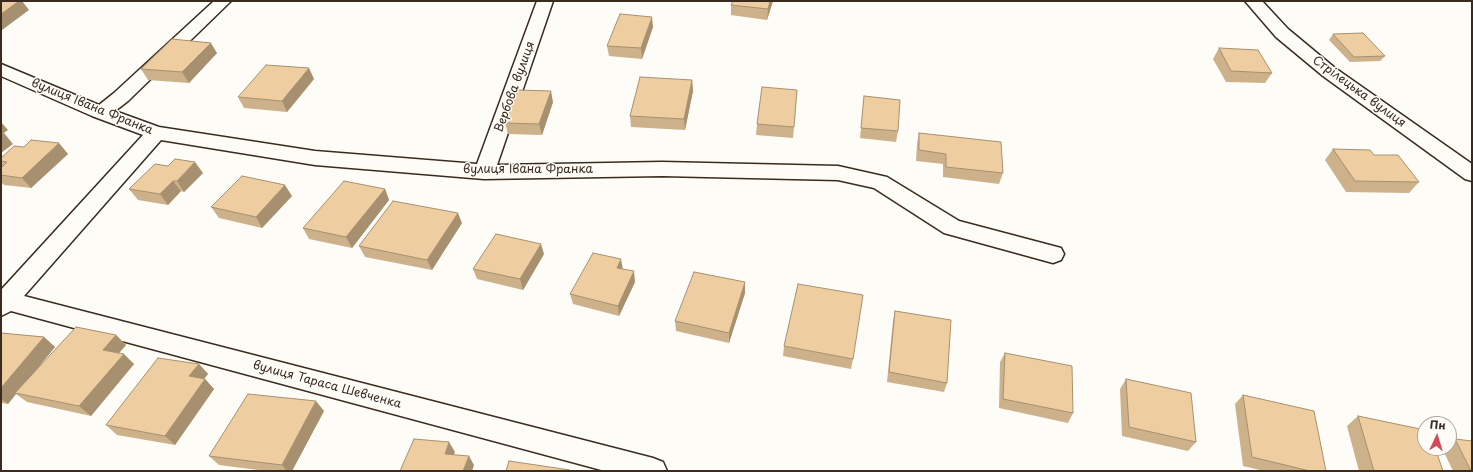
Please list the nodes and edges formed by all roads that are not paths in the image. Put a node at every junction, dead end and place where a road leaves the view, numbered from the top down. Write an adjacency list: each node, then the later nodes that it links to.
1 (223, 1): 5 (street)
2 (545, 1): 7 (street, Вербова вулиця)
3 (1254, 1): 8 (street, Стрілецька вулиця)
4 (1, 70): 5 (street, вулиця Івана Франка)
5 (98, 112): 6 (street, вулиця Івана Франка)
6 (156, 133): 7 (street, вулиця Івана Франка); 10 (street)
7 (484, 172): 9 (street, вулиця Івана Франка)
8 (1472, 174)
9 (1053, 254)
10 (3, 302): 11 (street, вулиця Тараса Шевченка)
11 (653, 471)

